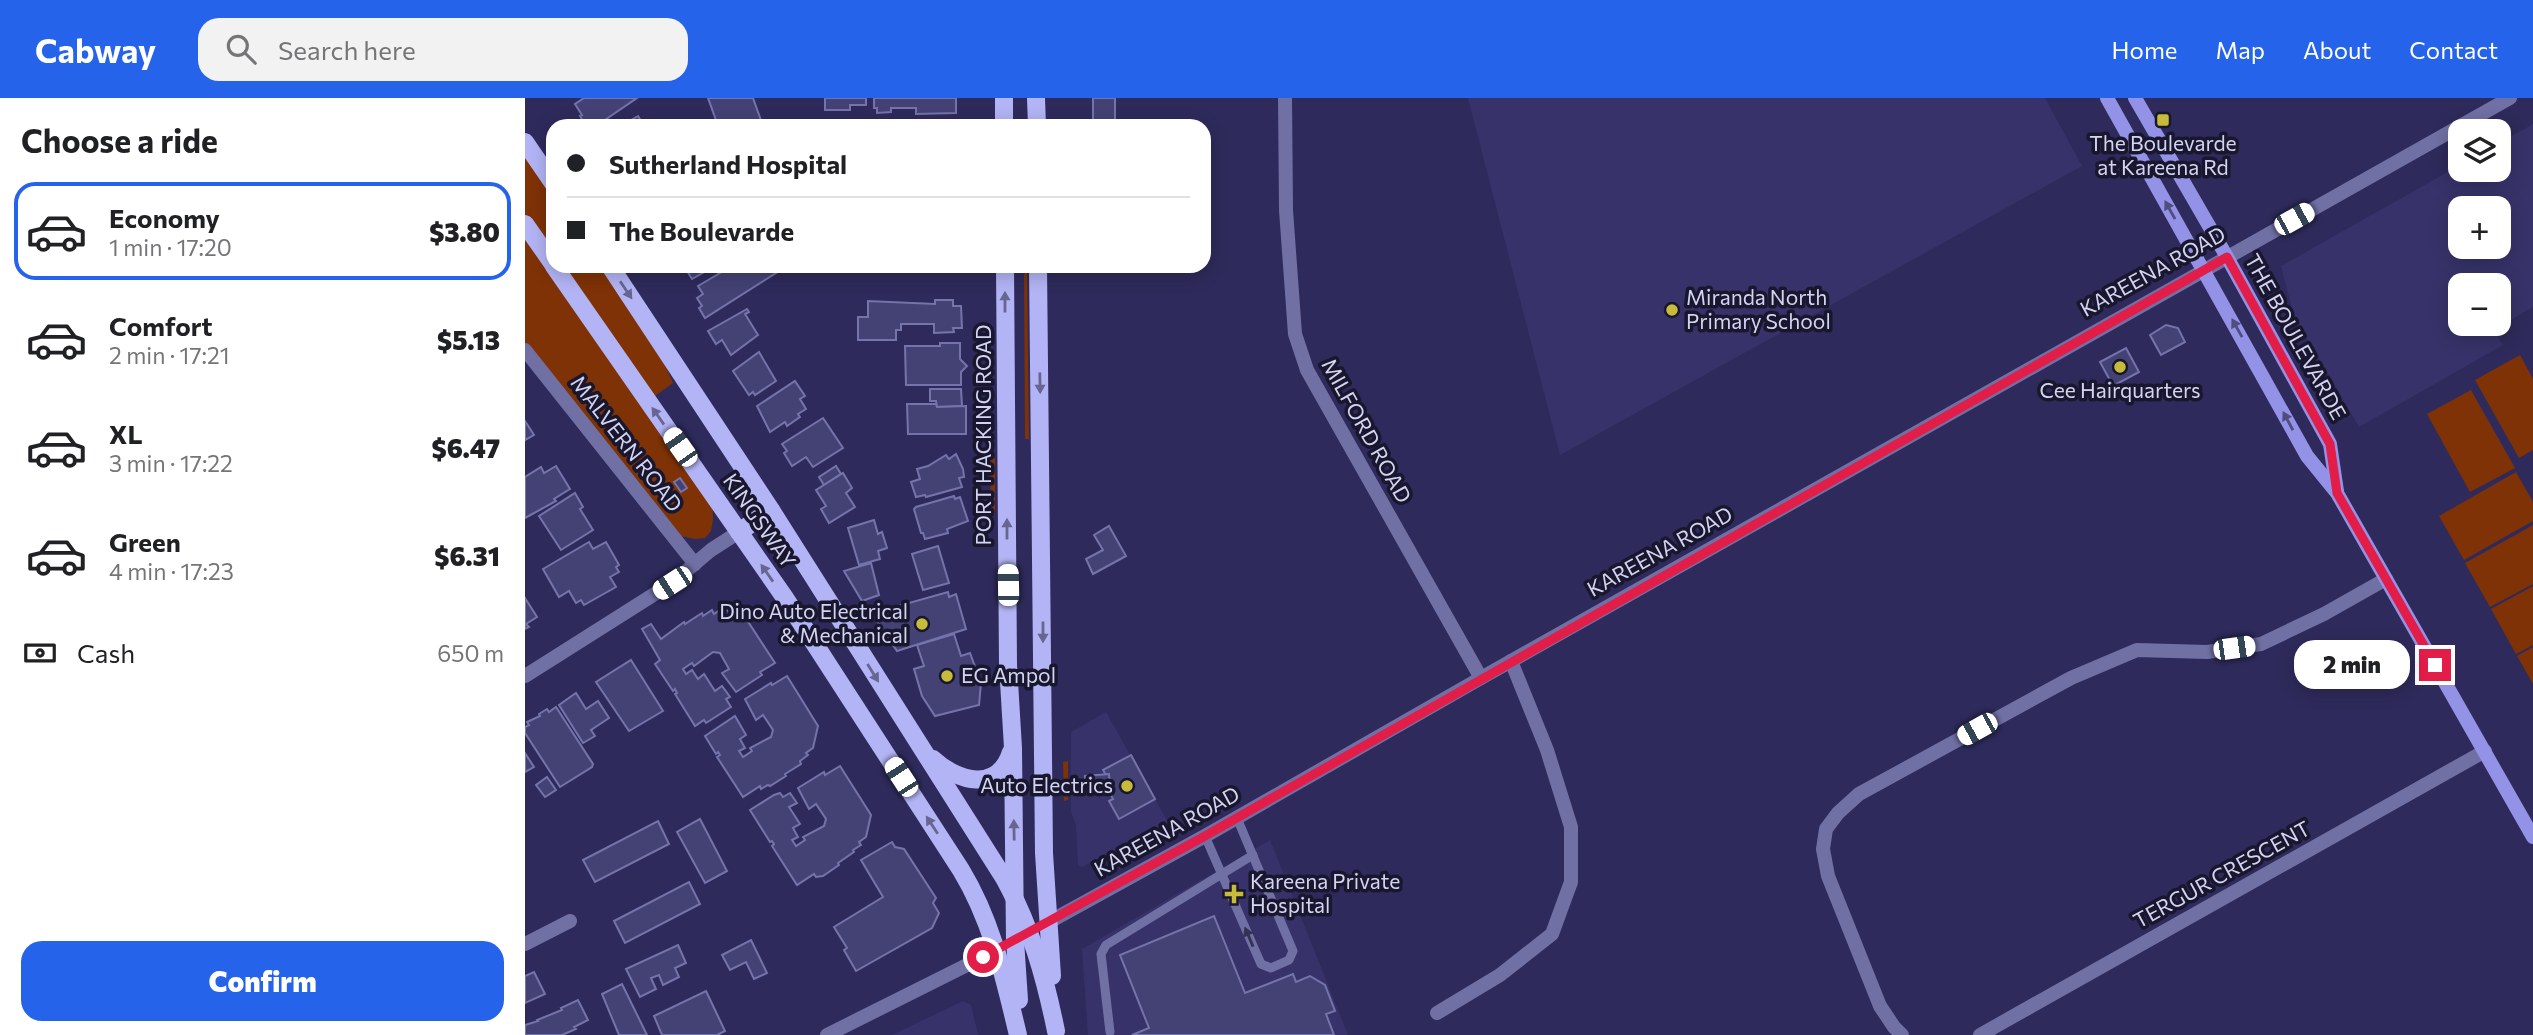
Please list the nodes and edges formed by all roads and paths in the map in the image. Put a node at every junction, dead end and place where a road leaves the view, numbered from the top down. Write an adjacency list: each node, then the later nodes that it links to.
1 (1004, 98): 7 (main road)
2 (1036, 98): 8 (main road)
3 (1285, 98): 27 (street, MILFORD ROAD)
4 (2107, 98): 14 (main road, THE BOULEVARDE, one-way to 4)
5 (2135, 98): 13 (main road, THE BOULEVARDE)
6 (2509, 98): 13 (street, KAREENA ROAD)
7 (1004, 119)
8 (1037, 119)
9 (525, 142): 10 (main road)
10 (546, 173)
11 (525, 224): 12 (main road, KINGSWAY)
12 (546, 254)
13 (2227, 257): 14 (street, KAREENA ROAD); 20 (main road, THE BOULEVARDE)
14 (2204, 270): 20 (main road, THE BOULEVARDE, one-way to 14); 25 (street, KAREENA ROAD)
15 (560, 273): 22 (main road, KINGSWAY, one-way to 15)
16 (615, 273): 21 (main road, KINGSWAY, one-way to 21)
17 (1005, 273): 29 (main road, PORT HACKING ROAD, one-way to 17)
18 (1038, 273): 38 (main road, one-way to 38)
19 (525, 350): 23 (street, MALVERN ROAD)
20 (2337, 493): 24 (main road, THE BOULEVARDE)
21 (771, 510): 22 (main road); 28 (main road, KINGSWAY, one-way to 28)
22 (739, 532): 23 (street); 41 (main road, KINGSWAY, one-way to 22)
23 (695, 564): 26 (street)
24 (2386, 579): 30 (main road, THE BOULEVARDE); 47 (street)
25 (1511, 662): 27 (street, KAREENA ROAD); 42 (street)
26 (525, 676)
27 (1482, 678): 31 (street, KAREENA ROAD)
28 (918, 744): 29 (main road); 36 (main road, KINGSWAY)
29 (1013, 748): 36 (main road, PORT HACKING ROAD, one-way to 29)
30 (2485, 751): 33 (main road, THE BOULEVARDE); 48 (street, TERGUR CRESCENT)
31 (1237, 818): 32 (street, KAREENA ROAD); 34 (lane)
32 (1205, 836): 35 (lane); 38 (street, KAREENA ROAD)
33 (2533, 837)
34 (1253, 855): 35 (lane); 35 (lane, one-way to 35)
35 (1222, 874): 43 (lane)
36 (1015, 898): 39 (main road, PORT HACKING ROAD)
37 (570, 921): 40 (street)
38 (1047, 923): 39 (main road, KAREENA ROAD); 44 (main road)
39 (1022, 936): 41 (main road, KAREENA ROAD); 44 (main road); 46 (main road, KINGSWAY)
40 (525, 944)
41 (997, 950): 45 (street, KAREENA ROAD); 46 (main road, KINGSWAY)
42 (1437, 1013)
43 (1110, 1032)
44 (1056, 1033)
45 (827, 1035)
46 (1020, 1035)
47 (1902, 1035)
48 (1980, 1035)

